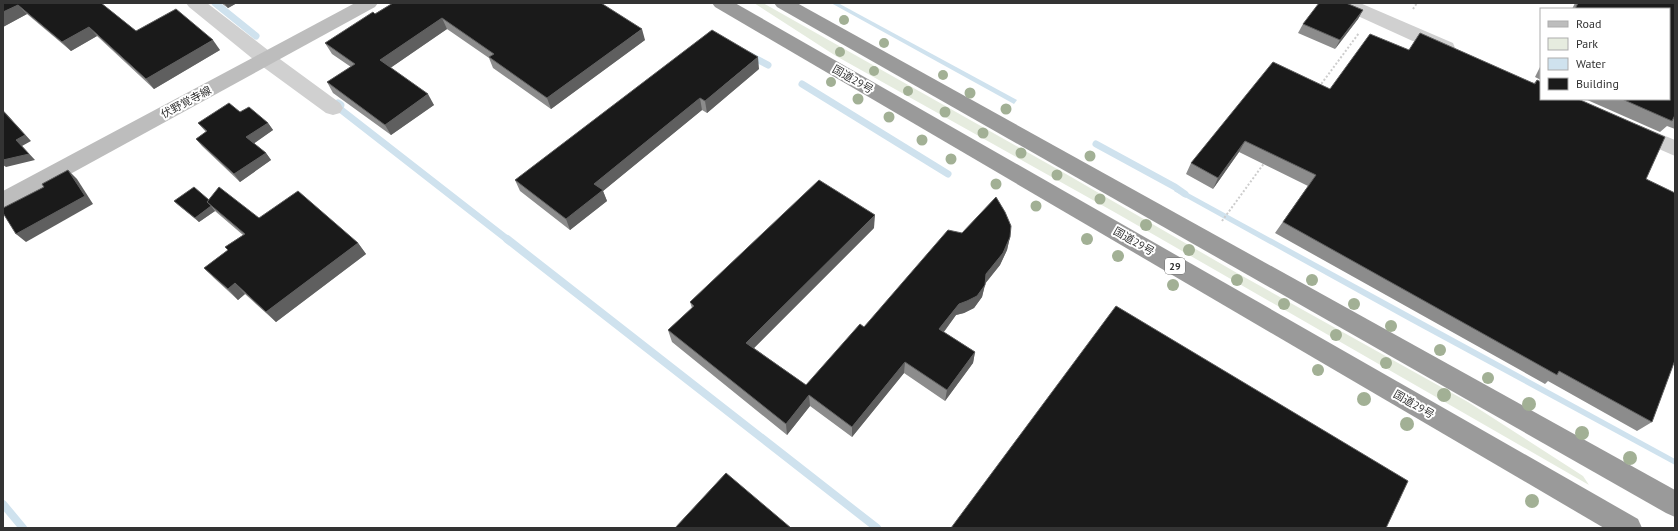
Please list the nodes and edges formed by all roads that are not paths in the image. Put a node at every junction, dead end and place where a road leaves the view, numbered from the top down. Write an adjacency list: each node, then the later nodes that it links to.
1 (196, 3): 7 (street)
2 (369, 3): 7 (main road, 伏野覚寺線)
3 (721, 3): 13 (highway, 国道29号 / 29)
4 (783, 3): 12 (highway)
5 (1344, 3): 6 (street)
6 (1463, 55)
7 (266, 58): 8 (street); 11 (main road, 伏野覚寺線)
8 (333, 108)
9 (1619, 123): 10 (street)
10 (1675, 148)
11 (3, 201)
12 (1675, 504)
13 (1629, 528)

